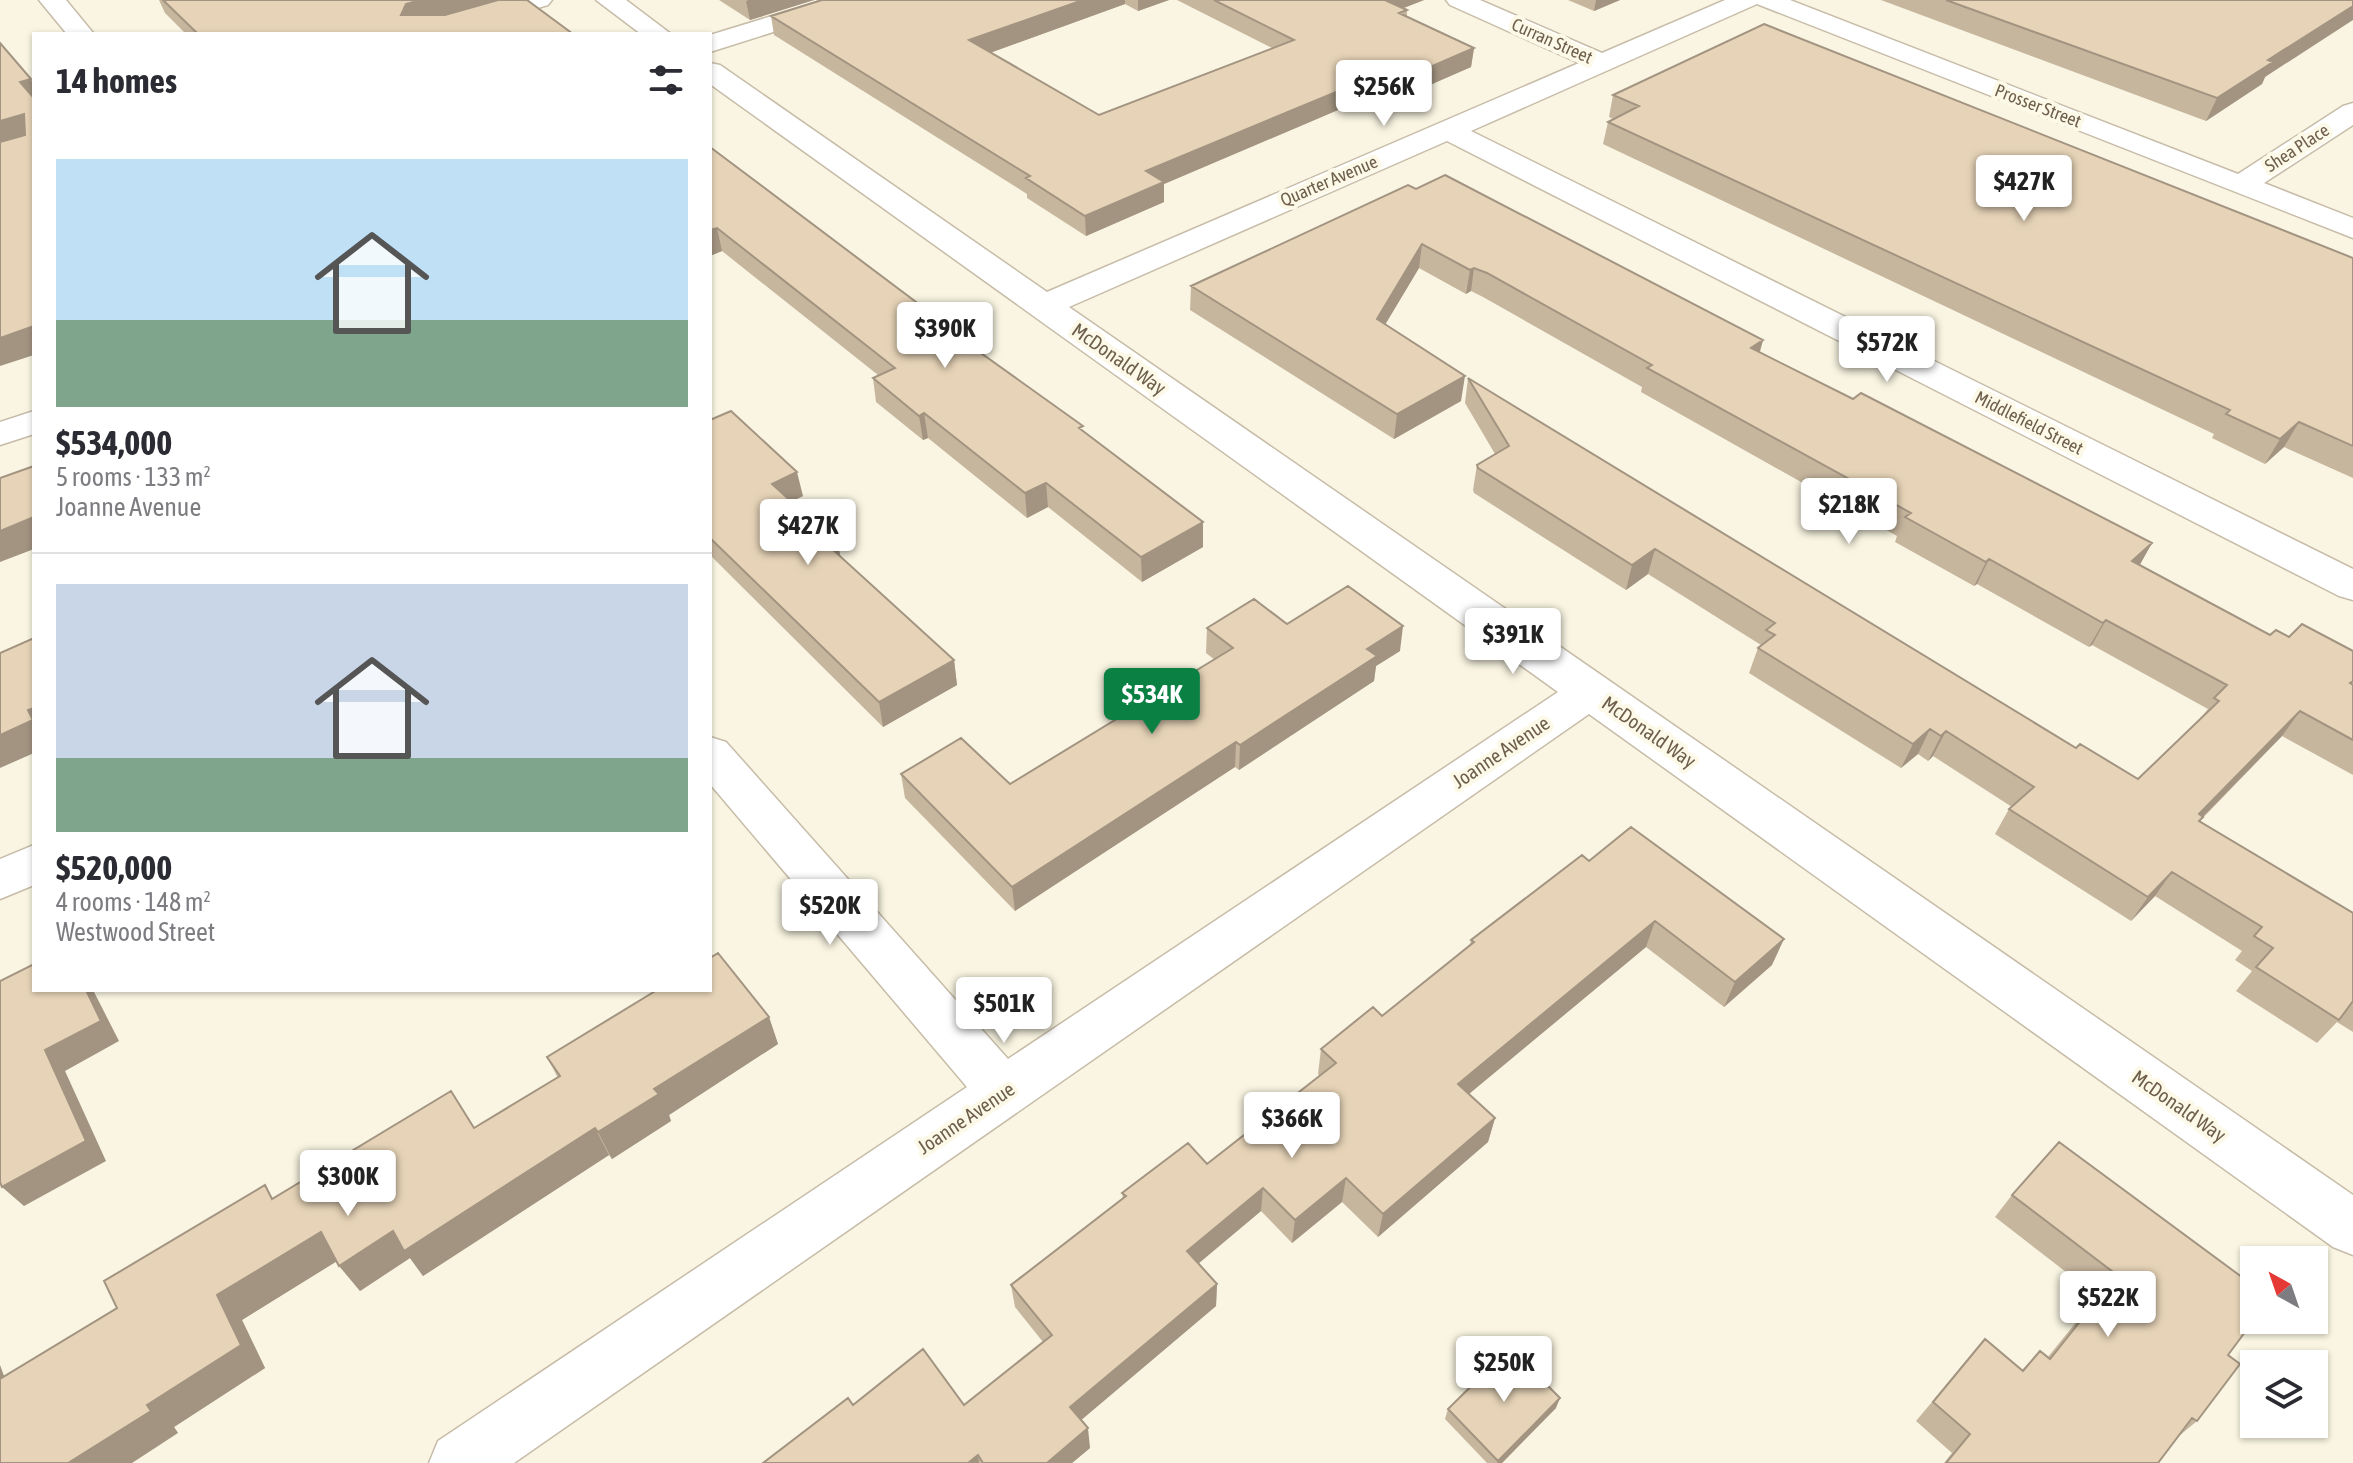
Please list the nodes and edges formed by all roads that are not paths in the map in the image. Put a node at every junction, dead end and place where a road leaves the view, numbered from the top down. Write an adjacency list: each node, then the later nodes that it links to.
1 (52, 0): 8 (street)
2 (539, 0): 9 (street)
3 (609, 0): 10 (street)
4 (850, 0): 11 (street)
5 (1459, 0): 12 (street, Curran Street)
6 (1747, 0): 12 (street, Quarter Avenue)
7 (1767, 0): 16 (street, Prosser Street)
8 (79, 32)
9 (430, 32)
10 (655, 32)
11 (712, 43)
12 (1601, 63): 15 (street, Quarter Avenue)
13 (712, 72): 18 (street, McDonald Way)
14 (2353, 112): 16 (street, Shea Place)
15 (1447, 130): 18 (street, Quarter Avenue); 21 (street, Middlefield Street)
16 (2241, 185): 17 (street, Prosser Street)
17 (2353, 229)
18 (1043, 306): 22 (street, McDonald Way)
19 (32, 423): 20 (street)
20 (0, 434)
21 (2353, 586)
22 (1591, 691): 26 (street, Joanne Avenue); 27 (street, McDonald Way)
23 (712, 756): 26 (street)
24 (32, 865): 25 (street)
25 (0, 880)
26 (1004, 1092): 28 (street, Joanne Avenue)
27 (2353, 1228)
28 (460, 1463)

